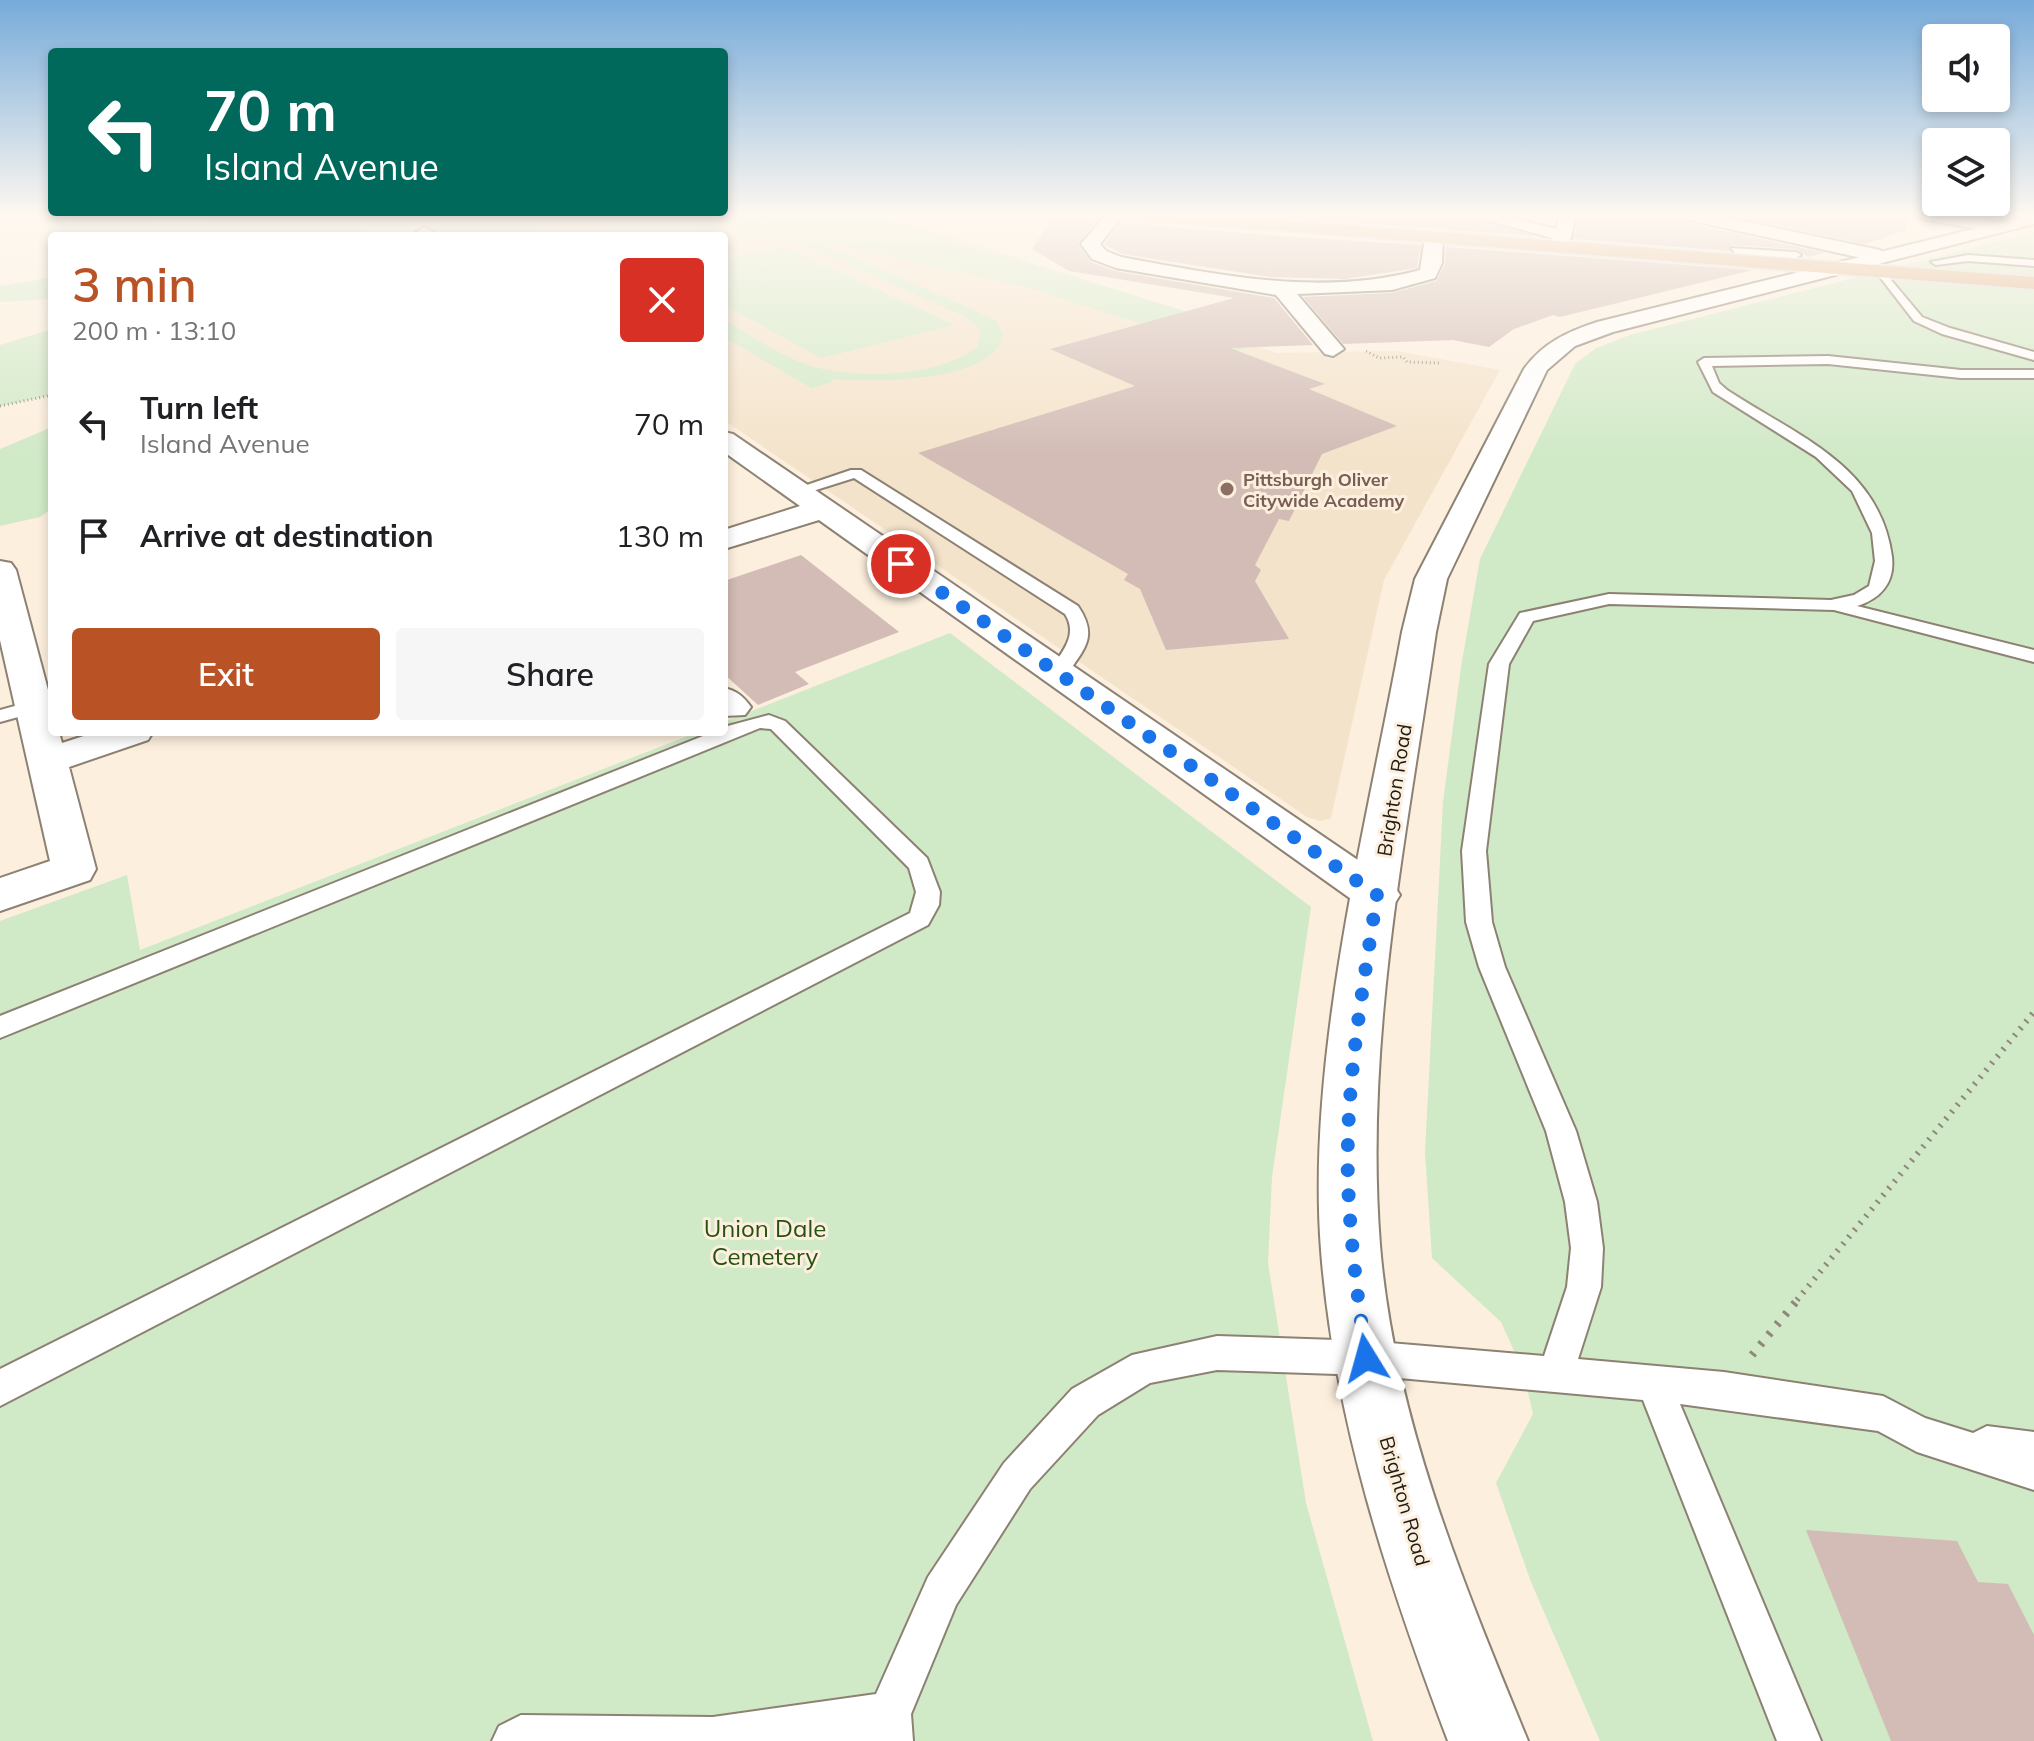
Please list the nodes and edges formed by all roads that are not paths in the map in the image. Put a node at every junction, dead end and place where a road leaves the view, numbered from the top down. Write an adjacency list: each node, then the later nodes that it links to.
1 (1287, 295): 4 (street)
2 (1697, 295): 23 (street, Brighton Road)
3 (1905, 295): 5 (lane)
4 (1333, 349)
5 (2034, 356)
6 (1975, 374): 7 (lane); 8 (lane); 13 (lane)
7 (2034, 374)
8 (2034, 387)
9 (728, 443): 10 (street)
10 (810, 500): 11 (street); 16 (street); 16 (lane)
11 (728, 538)
12 (0, 570): 14 (street)
13 (1831, 605): 15 (lane); 26 (lane)
14 (10, 651): 17 (street)
15 (2034, 656)
16 (1058, 673): 23 (street)
17 (17, 712): 21 (street)
18 (728, 733): 28 (lane)
19 (122, 736): 21 (street)
20 (721, 736): 24 (lane)
21 (47, 761): 22 (street)
22 (0, 895)
23 (1377, 895): 25 (street, Brighton Road)
24 (0, 1027)
25 (1366, 1358): 26 (lane); 32 (lane); 34 (street, Brighton Road)
26 (1555, 1375): 27 (lane)
27 (1654, 1384): 29 (lane); 35 (lane)
28 (0, 1388)
29 (1917, 1434): 30 (lane); 31 (lane)
30 (2034, 1451)
31 (2034, 1471)
32 (890, 1728): 33 (lane)
33 (514, 1741)
34 (1488, 1741)
35 (1799, 1741)

